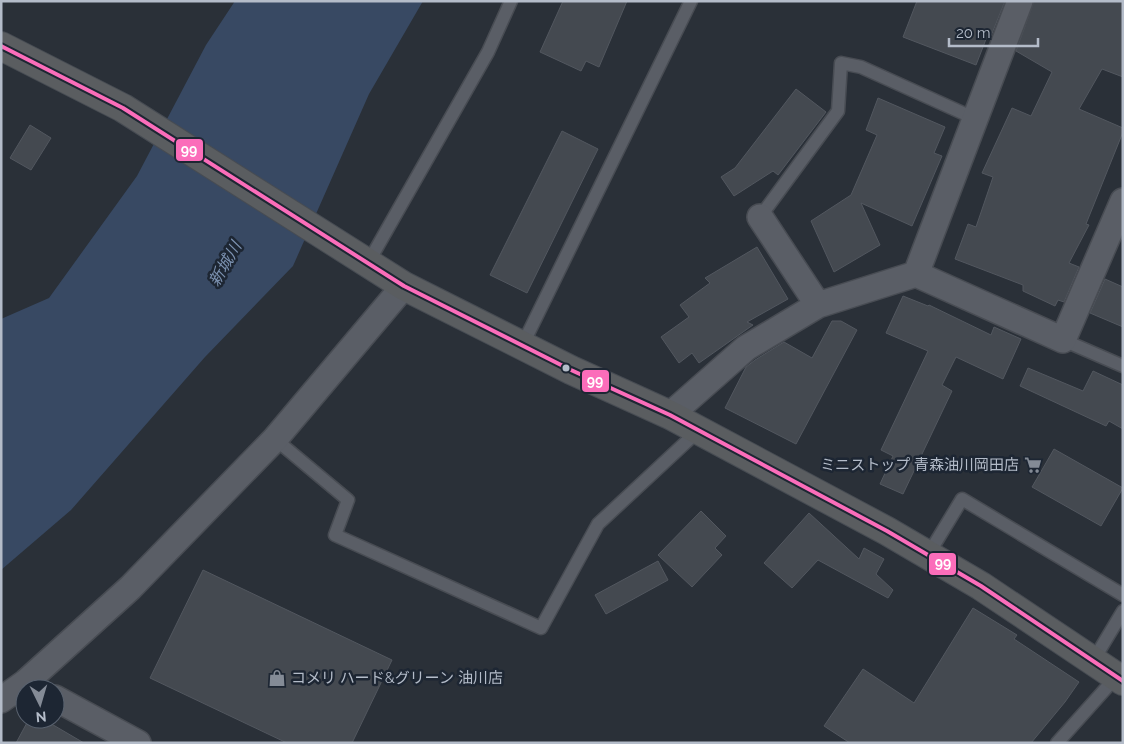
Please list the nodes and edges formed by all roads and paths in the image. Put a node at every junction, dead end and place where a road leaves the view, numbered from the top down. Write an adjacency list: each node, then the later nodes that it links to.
1 (511, 1): 8 (lane)
2 (691, 1): 13 (lane)
3 (1020, 1): 5 (street)
4 (1, 46): 8 (highway)
5 (976, 119): 7 (lane); 9 (street)
6 (1123, 201): 12 (street)
7 (760, 217): 11 (street)
8 (359, 257): 10 (highway)
9 (916, 274): 11 (street); 12 (street)
10 (404, 286): 13 (highway); 17 (street)
11 (818, 305): 15 (street)
12 (1063, 340): 14 (lane)
13 (522, 346): 15 (highway)
14 (1123, 366)
15 (670, 415): 16 (highway)
16 (698, 431): 17 (lane); 18 (highway)
17 (276, 439): 23 (street)
18 (928, 555): 19 (lane); 21 (highway)
19 (1123, 595)
20 (1123, 611): 21 (lane)
21 (1093, 660): 22 (highway)
22 (1120, 678): 28 (lane)
23 (40, 679)
24 (15, 694): 25 (street)
25 (1, 700)
26 (65, 703): 27 (street)
27 (138, 743)
28 (1057, 743)

